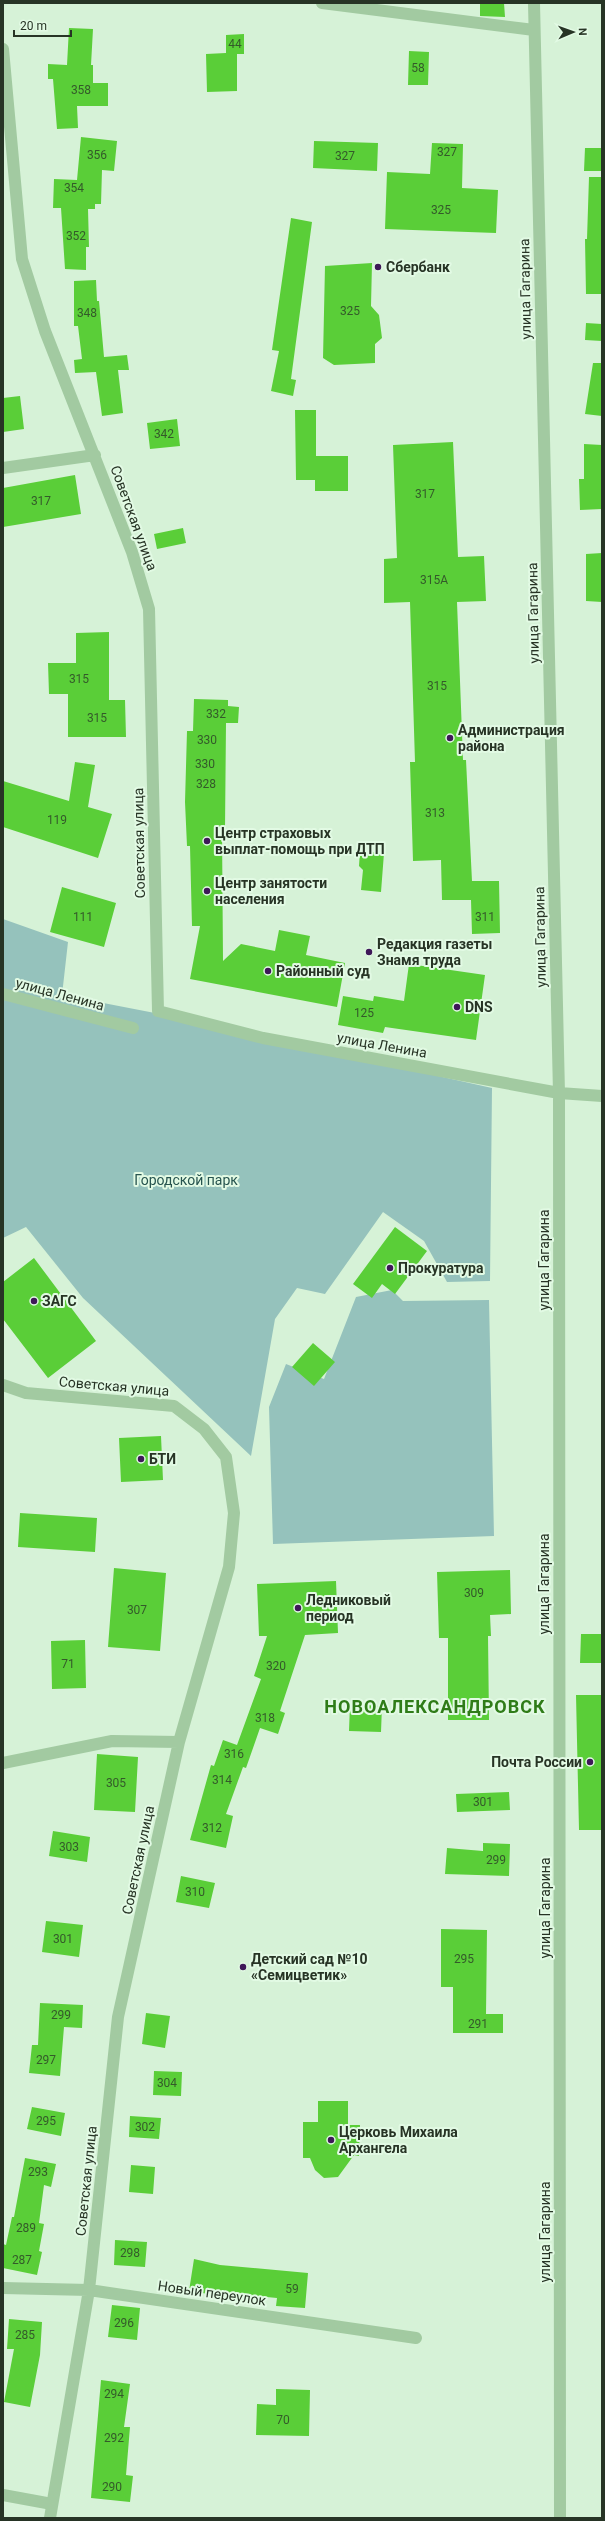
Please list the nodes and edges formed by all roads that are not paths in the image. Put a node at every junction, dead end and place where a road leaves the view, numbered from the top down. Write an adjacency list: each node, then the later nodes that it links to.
1 (322, 3): 3 (street)
2 (534, 3): 3 (street, улица Гагарина)
3 (534, 30): 10 (street, улица Гагарина)
4 (3, 49): 5 (street, Советская улица)
5 (94, 455): 6 (street); 8 (street, Советская улица)
6 (3, 468)
7 (3, 994): 9 (street, улица Ленина)
8 (158, 1011): 10 (street, улица Ленина)
9 (133, 1028)
10 (559, 1093): 11 (street, улица Ленина); 21 (street, улица Гагарина)
11 (602, 1096)
12 (3, 1385): 13 (street, Советская улица)
13 (179, 1742): 14 (street); 16 (street, Советская улица)
14 (3, 1763)
15 (3, 2288): 16 (street, Новый переулок)
16 (89, 2290): 17 (street, Новый переулок); 19 (street, Советская улица)
17 (416, 2338)
18 (3, 2494): 19 (street)
19 (52, 2504): 20 (street, Советская улица)
20 (50, 2518)
21 (560, 2518)

